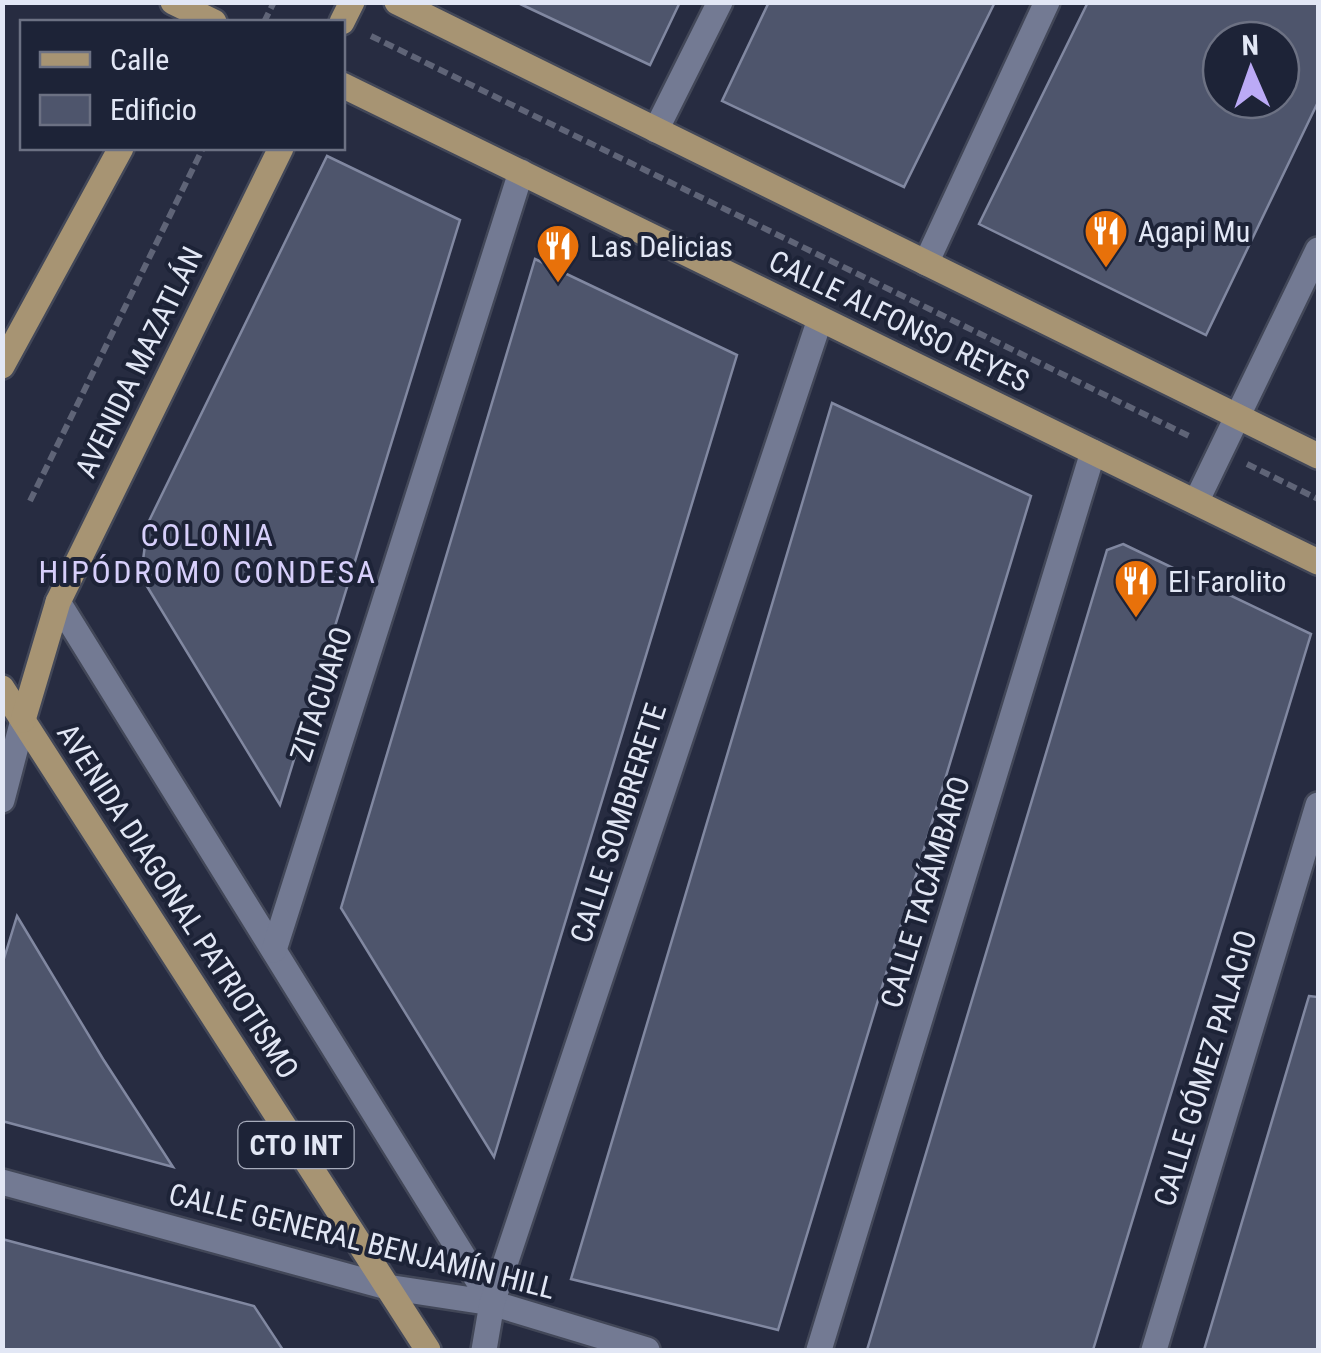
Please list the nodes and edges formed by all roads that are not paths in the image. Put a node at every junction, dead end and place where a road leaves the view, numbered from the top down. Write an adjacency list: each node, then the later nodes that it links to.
1 (397, 2): 7 (main road)
2 (720, 2): 7 (street)
3 (1047, 2): 12 (street)
4 (185, 10): 5 (main road)
5 (209, 20)
6 (345, 86): 10 (main road, CALLE ALFONSO REYES)
7 (656, 130): 12 (main road)
8 (119, 150): 14 (main road)
9 (279, 150): 20 (main road, AVENIDA MAZATLÁN)
10 (520, 172): 13 (main road, CALLE ALFONSO REYES); 25 (street, ZITACUARO)
11 (1318, 250): 15 (street)
12 (926, 263): 15 (main road)
13 (820, 318): 16 (main road, CALLE ALFONSO REYES); 28 (street, CALLE SOMBRERETE)
14 (2, 366)
15 (1237, 416): 17 (main road); 18 (street)
16 (1092, 452): 18 (main road, CALLE ALFONSO REYES); 32 (street, CALLE TACÁMBARO)
17 (1318, 456)
18 (1196, 502): 19 (main road, CALLE ALFONSO REYES)
19 (1318, 562)
20 (58, 602): 22 (main road, AVENIDA MAZATLÁN); 25 (street)
21 (2, 688): 22 (main road, AVENIDA DIAGONAL PATRIOTISMO / CTO INT)
22 (23, 720): 23 (street); 27 (main road, AVENIDA DIAGONAL PATRIOTISMO / CTO INT)
23 (2, 800)
24 (1318, 805): 33 (street, CALLE GÓMEZ PALACIO)
25 (274, 950): 28 (street)
26 (2, 1182): 27 (street, CALLE GENERAL BENJAMÍN HILL)
27 (387, 1287): 28 (street, CALLE GENERAL BENJAMÍN HILL); 29 (main road, AVENIDA DIAGONAL PATRIOTISMO / CTO INT)
28 (492, 1303): 30 (street, CALLE SOMBRERETE); 31 (street, CALLE GENERAL BENJAMÍN HILL)
29 (428, 1350)
30 (484, 1350)
31 (647, 1350)
32 (820, 1350)
33 (1154, 1350)

